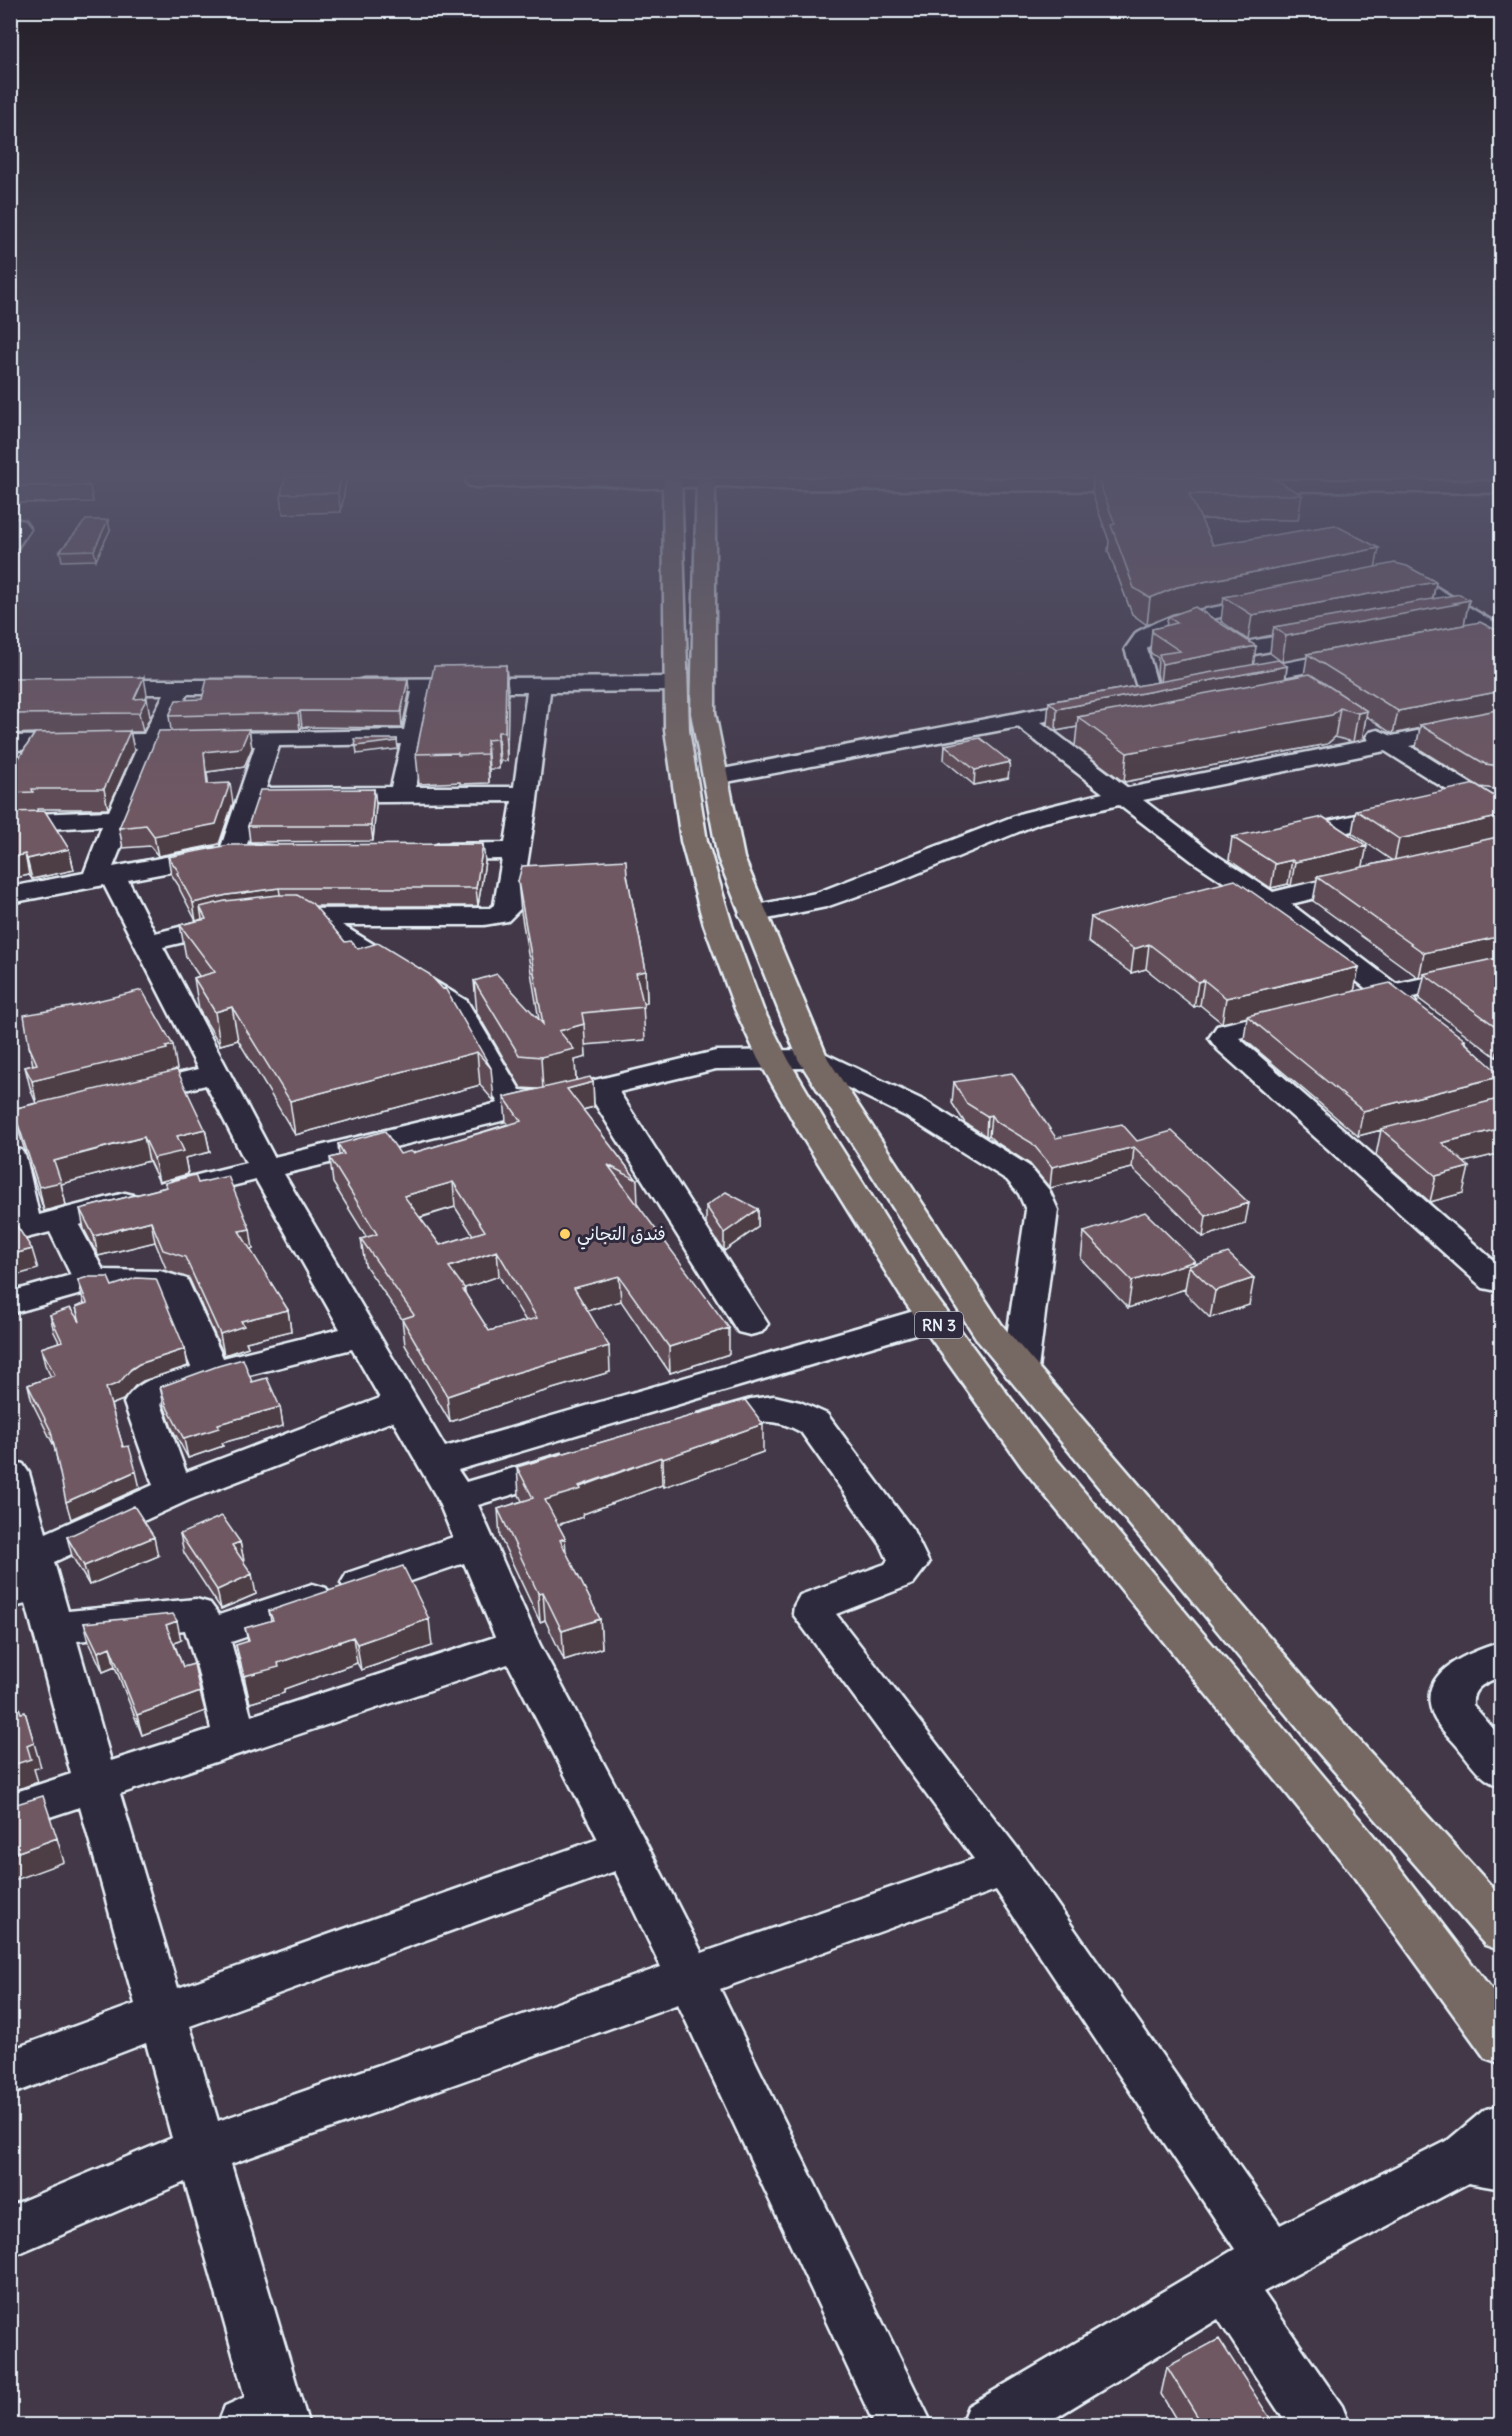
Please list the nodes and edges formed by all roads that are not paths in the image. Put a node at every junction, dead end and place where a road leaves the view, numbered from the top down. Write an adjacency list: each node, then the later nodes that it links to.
1 (672, 591): 15 (highway, RN 3)
2 (705, 591): 33 (highway, RN 3)
3 (1428, 591): 5 (street)
4 (1290, 598): 7 (street)
5 (1459, 610): 6 (street); 9 (street)
6 (1425, 616)
7 (1197, 618): 11 (street); 24 (street)
8 (1334, 633): 11 (street)
9 (1497, 634): 10 (street)
10 (1459, 637)
11 (1244, 649): 13 (street)
12 (1369, 654): 13 (street)
13 (1277, 671): 14 (street); 22 (street)
14 (1219, 682)
15 (675, 684): 16 (street); 60 (highway, RN 3)
16 (539, 685): 18 (street); 36 (street)
17 (343, 686): 18 (street)
18 (425, 686): 28 (street)
19 (10, 687): 20 (street)
20 (179, 687): 21 (street); 30 (street)
21 (273, 687)
22 (1303, 687)
23 (1173, 690): 24 (street)
24 (1149, 695): 25 (street)
25 (1022, 719): 33 (street); 38 (street)
26 (1502, 721): 31 (street)
27 (1359, 724): 31 (street)
28 (414, 737): 29 (street); 35 (street)
29 (268, 740): 30 (street); 37 (street)
30 (152, 741): 32 (street); 41 (street)
31 (1388, 743): 38 (street); 39 (street)
32 (19, 751)
33 (716, 777): 54 (highway, RN 3)
34 (1502, 791): 39 (street)
35 (402, 794): 36 (street); 37 (street)
36 (526, 794): 46 (street)
37 (251, 796): 47 (street)
38 (1122, 796): 50 (street); 54 (street)
39 (1473, 797): 40 (street); 43 (street)
40 (1502, 814)
41 (117, 818): 42 (street); 51 (street)
42 (10, 823)
43 (1324, 829): 44 (street); 53 (street)
44 (1268, 841)
45 (1234, 849): 50 (street)
46 (517, 851): 49 (street); 55 (street)
47 (232, 852): 48 (street); 51 (street)
48 (290, 852)
49 (415, 852)
50 (1201, 856): 53 (street)
51 (104, 876): 52 (street); 56 (street)
52 (10, 895)
53 (1270, 901): 58 (street)
54 (753, 914): 61 (highway, RN 3)
55 (308, 916): 56 (street); 64 (street)
56 (147, 943): 62 (street)
57 (1502, 969): 58 (street)
58 (1390, 993): 59 (street); 67 (street)
59 (1418, 1015)
60 (772, 1059): 61 (street); 63 (street); 75 (highway, RN 3)
61 (813, 1059): 78 (highway, RN 3); 78 (street)
62 (215, 1074): 65 (street); 69 (street)
63 (600, 1087): 64 (street); 76 (street)
64 (544, 1100): 69 (street)
65 (10, 1124)
66 (1381, 1142): 67 (street)
67 (1348, 1150): 73 (street)
68 (10, 1157): 71 (street)
69 (264, 1167): 70 (street); 77 (street)
70 (60, 1220): 71 (street); 72 (street)
71 (18, 1231)
72 (91, 1280): 74 (street); 79 (street)
73 (1502, 1281)
74 (10, 1303)
75 (933, 1317): 84 (street); 101 (highway, RN 3)
76 (750, 1324)
77 (362, 1335): 79 (street); 80 (street)
78 (1020, 1369): 98 (highway, RN 3)
79 (212, 1373): 85 (street)
80 (401, 1404): 84 (street); 85 (street)
81 (679, 1432): 97 (street)
82 (590, 1458): 84 (street)
83 (10, 1473): 87 (street)
84 (446, 1480): 86 (street)
85 (175, 1491): 87 (street)
86 (476, 1544): 89 (street); 90 (street)
87 (28, 1577): 88 (street)
88 (53, 1628): 89 (street); 94 (street)
89 (208, 1634): 92 (street)
90 (519, 1646): 92 (street); 96 (street)
91 (1502, 1658): 93 (street)
92 (235, 1738): 94 (street)
93 (1502, 1770)
94 (95, 1783): 95 (street); 100 (street)
95 (10, 1812)
96 (626, 1848): 99 (street); 100 (street)
97 (1006, 1867): 99 (street); 106 (street)
98 (1502, 1931)
99 (691, 1980): 104 (street); 109 (street)
100 (162, 2015): 102 (street); 104 (street)
101 (1502, 2042)
102 (10, 2073)
103 (1490, 2150): 106 (street)
104 (200, 2151): 105 (street); 108 (street)
105 (10, 2232)
106 (1271, 2257): 107 (street)
107 (1226, 2284): 110 (street); 111 (street)
108 (268, 2421)
109 (905, 2426)
110 (988, 2426)
111 (1322, 2426)

